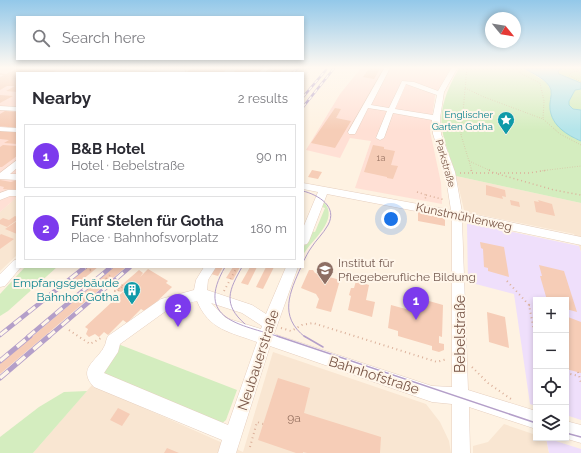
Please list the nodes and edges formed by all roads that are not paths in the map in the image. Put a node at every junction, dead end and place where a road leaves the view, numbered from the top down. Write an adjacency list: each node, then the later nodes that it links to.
1 (375, 88): 6 (street)
2 (400, 88): 9 (street)
3 (427, 88): 5 (street)
4 (444, 88): 5 (street, Parkstraße)
5 (441, 94): 10 (street, Parkstraße)
6 (366, 106): 9 (street); 13 (street)
7 (0, 108): 8 (street)
8 (16, 109)
9 (391, 110): 10 (street); 14 (street)
10 (436, 118): 22 (street, Parkstraße)
11 (0, 129): 12 (street)
12 (16, 130)
13 (352, 132)
14 (380, 138)
15 (16, 164): 16 (street)
16 (2, 174): 17 (street)
17 (16, 178)
18 (304, 186): 19 (street, Kunstmühlenweg)
19 (324, 190): 22 (street, Kunstmühlenweg); 23 (street)
20 (16, 194): 21 (street)
21 (0, 197)
22 (456, 208): 24 (street, Kunstmühlenweg); 31 (street, Bebelstraße)
23 (304, 239)
24 (581, 241)
25 (16, 265): 28 (street)
26 (209, 268): 29 (street)
27 (292, 268): 30 (street, Neubauerstraße)
28 (0, 282)
29 (202, 294): 30 (street); 30 (street, Bahnhofstraße); 35 (street)
30 (267, 328): 31 (street, Bahnhofstraße); 35 (street, Neubauerstraße)
31 (460, 396): 32 (street, Bahnhofstraße); 37 (street, Bebelstraße)
32 (533, 419)
33 (569, 431): 34 (street)
34 (581, 434)
35 (233, 436): 36 (street, Neubauerstraße)
36 (227, 453)
37 (461, 453)

